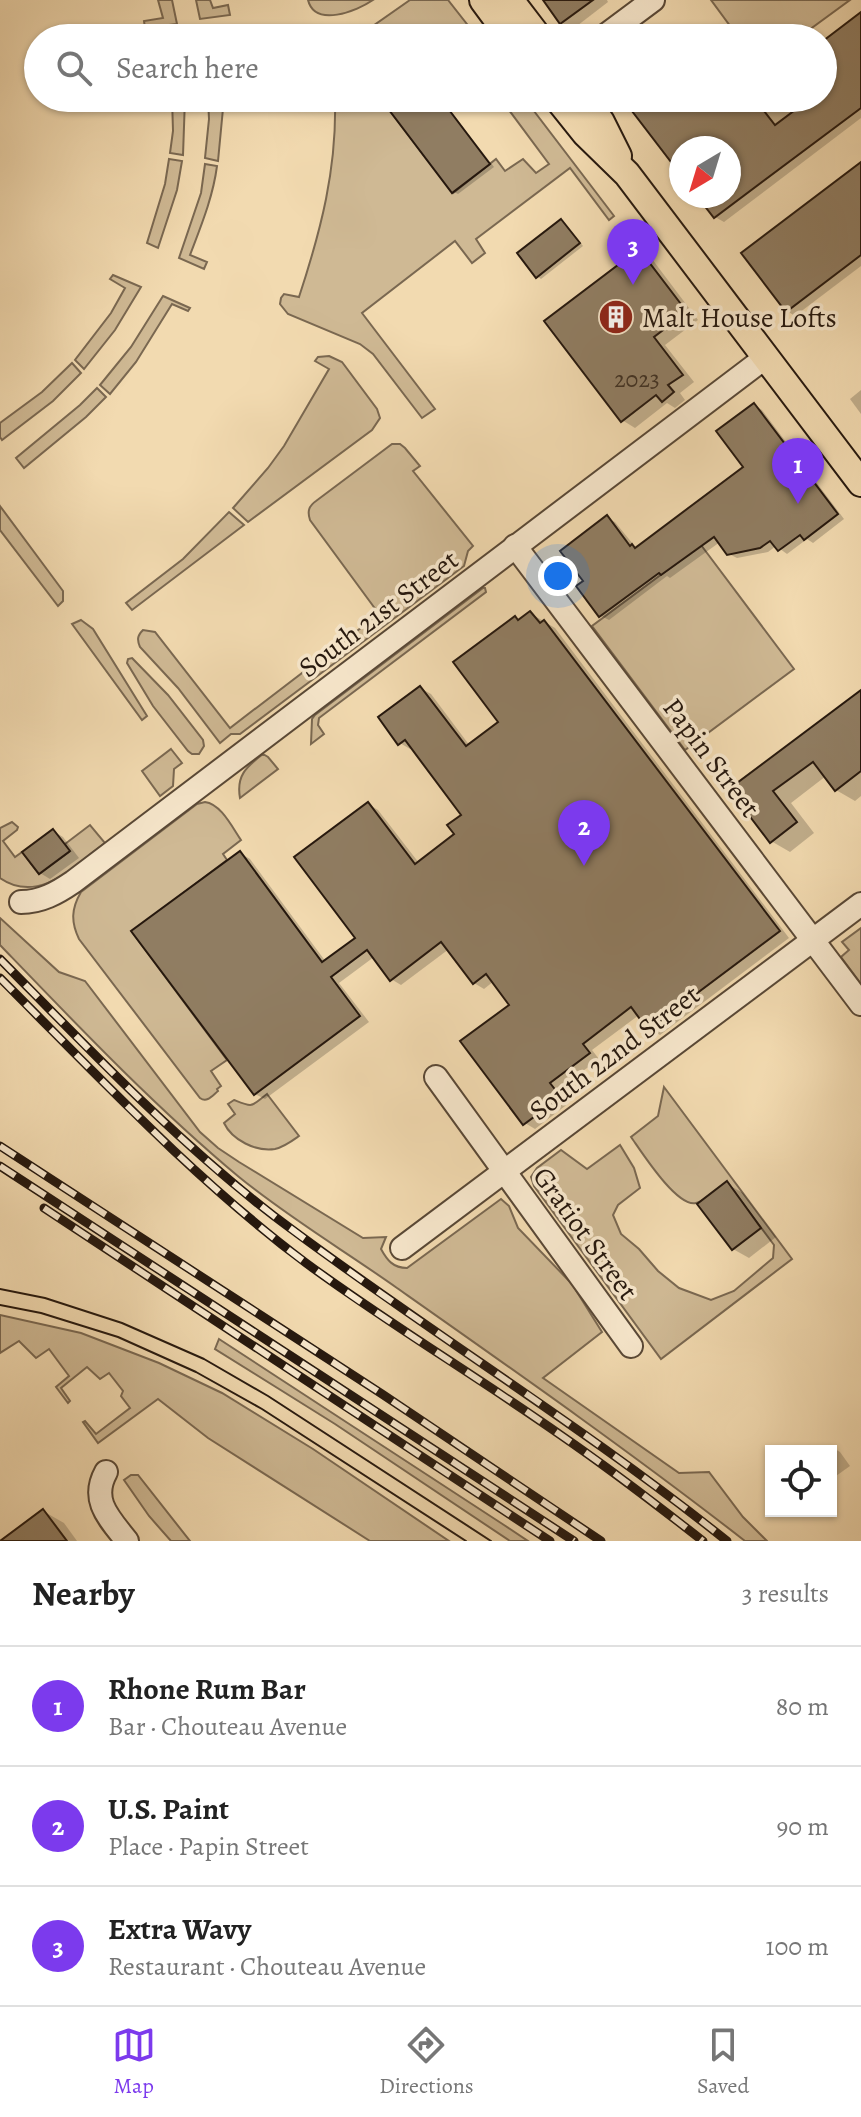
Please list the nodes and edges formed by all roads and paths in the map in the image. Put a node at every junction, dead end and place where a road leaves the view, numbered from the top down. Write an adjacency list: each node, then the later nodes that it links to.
1 (483, 0): 4 (main road)
2 (510, 0): 5 (main road)
3 (653, 0): 6 (street)
4 (501, 24)
5 (528, 24)
6 (621, 24)
7 (568, 112): 9 (main road)
8 (594, 112): 9 (main road)
9 (627, 174): 10 (main road)
10 (766, 357): 11 (main road); 12 (street, South 21st Street)
11 (861, 483)
12 (515, 546): 13 (street, South 21st Street); 15 (street, Papin Street)
13 (21, 902)
14 (861, 904): 15 (street, South 22nd Street)
15 (813, 940): 16 (street, Papin Street); 18 (street, South 22nd Street)
16 (861, 1004)
17 (436, 1077): 18 (street, Gratiot Street)
18 (504, 1171): 19 (street, South 22nd Street); 20 (street, Gratiot Street)
19 (402, 1248)
20 (631, 1346)
21 (106, 1472): 22 (street)
22 (127, 1541)

